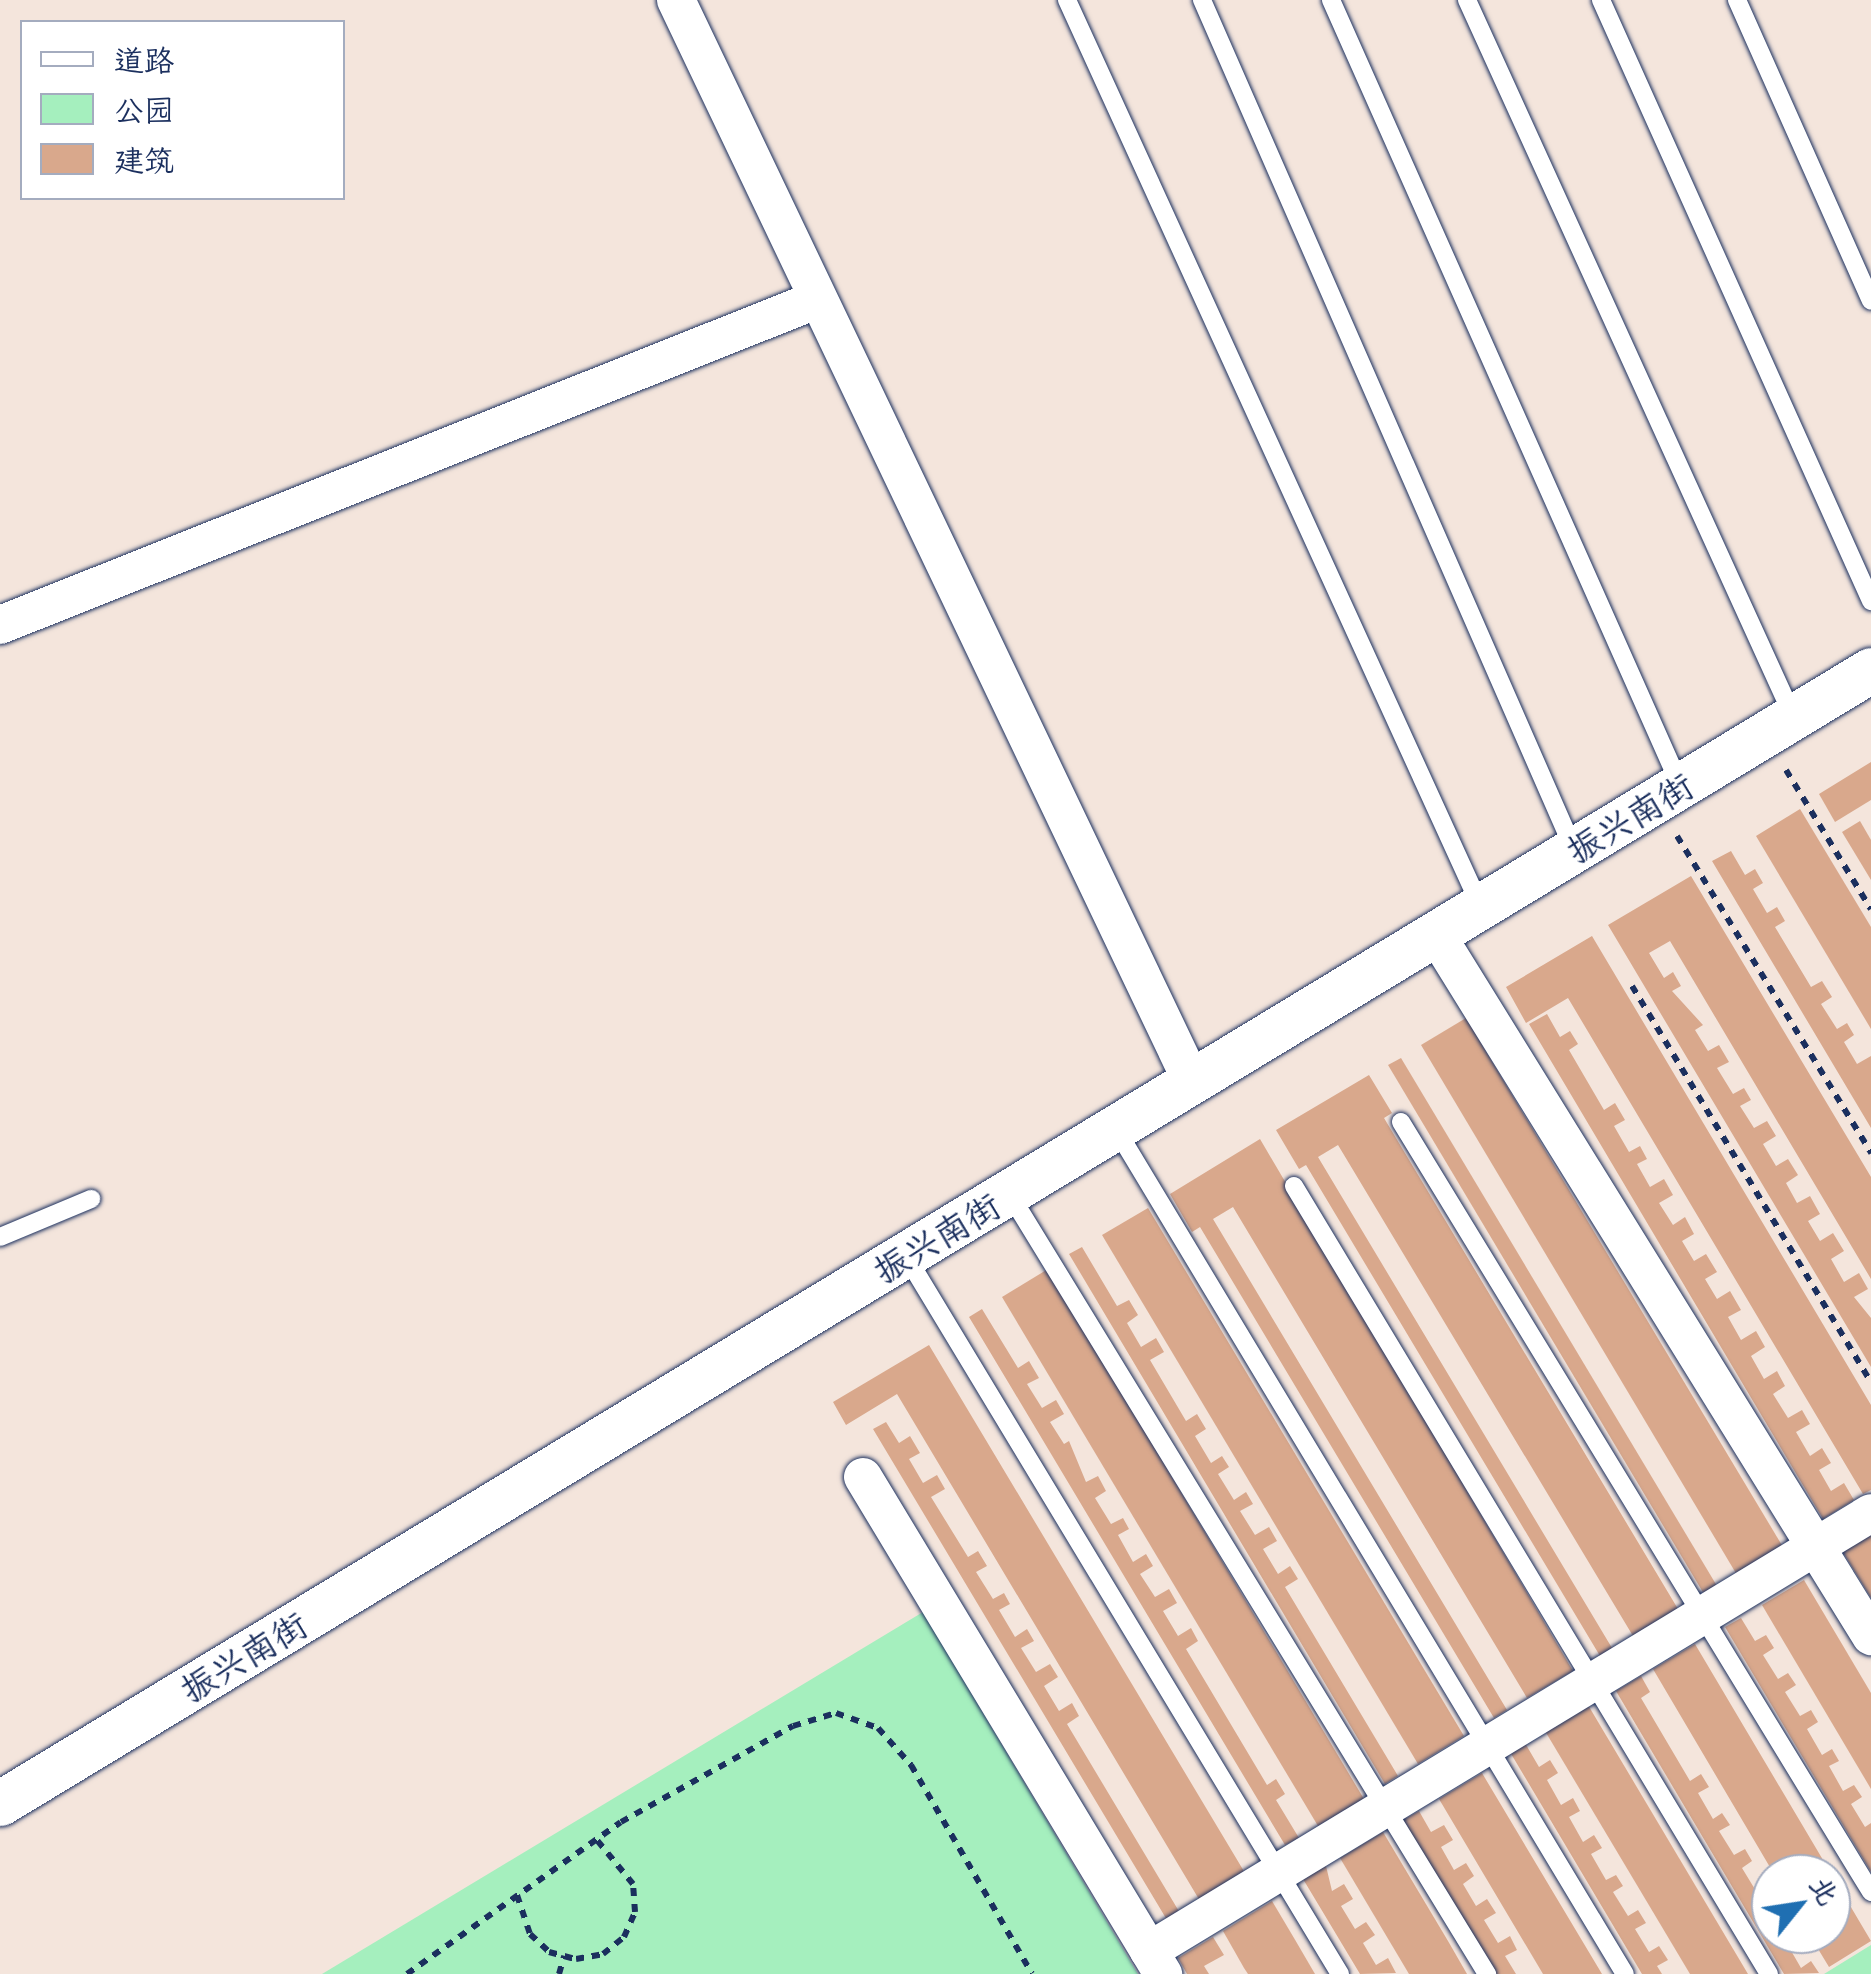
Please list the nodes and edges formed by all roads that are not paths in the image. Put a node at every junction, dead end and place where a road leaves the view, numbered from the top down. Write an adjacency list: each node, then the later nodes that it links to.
1 (1067, 0): 16 (lane)
2 (1202, 0): 15 (lane)
3 (1331, 0): 14 (lane)
4 (1467, 0): 13 (lane)
5 (1602, 0): 10 (lane)
6 (1736, 0): 9 (lane)
7 (684, 3): 8 (street)
8 (816, 300): 11 (street); 18 (street)
9 (1871, 302)
10 (1871, 601)
11 (0, 624)
12 (1871, 670): 13 (street, 振兴南街)
13 (1779, 726): 14 (street, 振兴南街)
14 (1668, 793): 15 (street, 振兴南街)
15 (1574, 850): 16 (street, 振兴南街)
16 (1481, 907): 17 (street, 振兴南街)
17 (1436, 934): 18 (street, 振兴南街); 28 (street)
18 (1192, 1082): 20 (street, 振兴南街)
19 (1401, 1122): 29 (lane)
20 (1116, 1129): 22 (street, 振兴南街); 32 (lane)
21 (1294, 1186): 31 (lane)
22 (1009, 1193): 25 (street, 振兴南街); 34 (lane)
23 (91, 1200): 24 (lane)
24 (0, 1237)
25 (906, 1256): 33 (street, 振兴南街); 35 (lane)
26 (863, 1477): 37 (street)
27 (1871, 1513): 28 (street)
28 (1816, 1547): 29 (street); 30 (street)
29 (1702, 1615): 31 (street); 36 (lane)
30 (1871, 1636)
31 (1593, 1681): 32 (street); 41 (lane)
32 (1487, 1746): 34 (street); 40 (lane)
33 (0, 1803)
34 (1385, 1808): 35 (street); 39 (lane)
35 (1279, 1872): 37 (street); 38 (lane)
36 (1871, 1892)
37 (1156, 1962)
38 (1340, 1974)
39 (1487, 1974)
40 (1626, 1974)
41 (1770, 1974)

